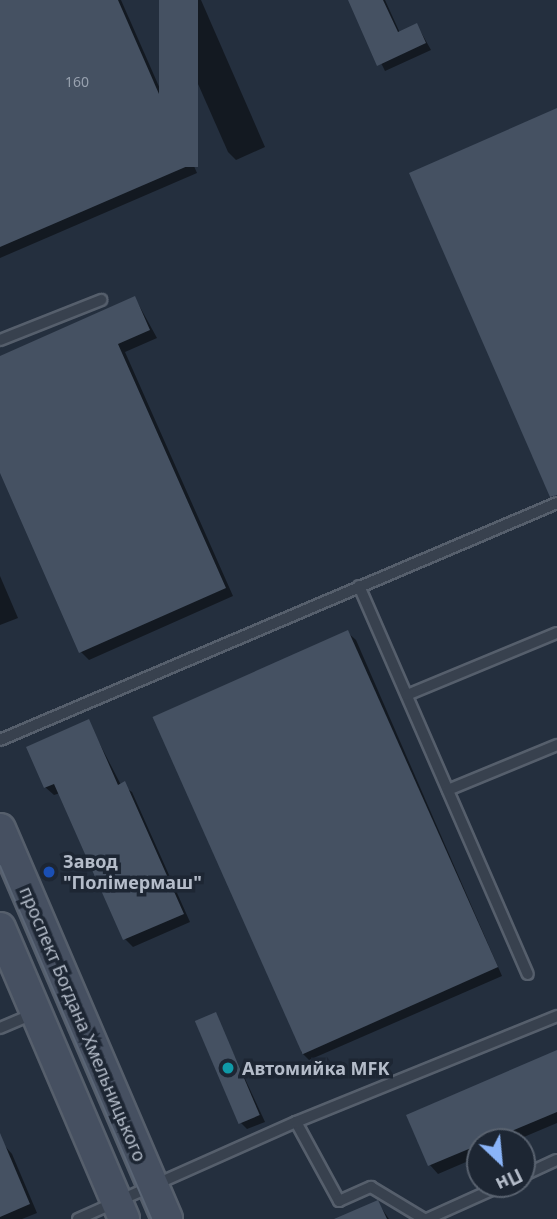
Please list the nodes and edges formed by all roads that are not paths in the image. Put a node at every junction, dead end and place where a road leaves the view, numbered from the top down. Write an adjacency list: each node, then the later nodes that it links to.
1 (102, 300): 2 (lane)
2 (0, 340)
3 (557, 503): 4 (lane)
4 (359, 586): 6 (lane); 7 (lane)
5 (557, 634): 6 (lane)
6 (407, 695): 9 (lane)
7 (0, 740)
8 (557, 745): 9 (lane)
9 (448, 790): 12 (lane)
10 (0, 829): 19 (main road, проспект Богдана Хмельницького)
11 (0, 928): 13 (main road)
12 (528, 974)
13 (36, 1013): 15 (lane); 21 (main road)
14 (557, 1016): 16 (lane)
15 (0, 1028)
16 (296, 1122): 19 (lane); 24 (lane)
17 (557, 1160): 18 (lane)
18 (536, 1170)
19 (152, 1184): 21 (lane); 23 (main road, проспект Богдана Хмельницького)
20 (473, 1198): 24 (lane)
21 (120, 1210): 22 (lane)
22 (78, 1219)
23 (167, 1219)
24 (425, 1219)

